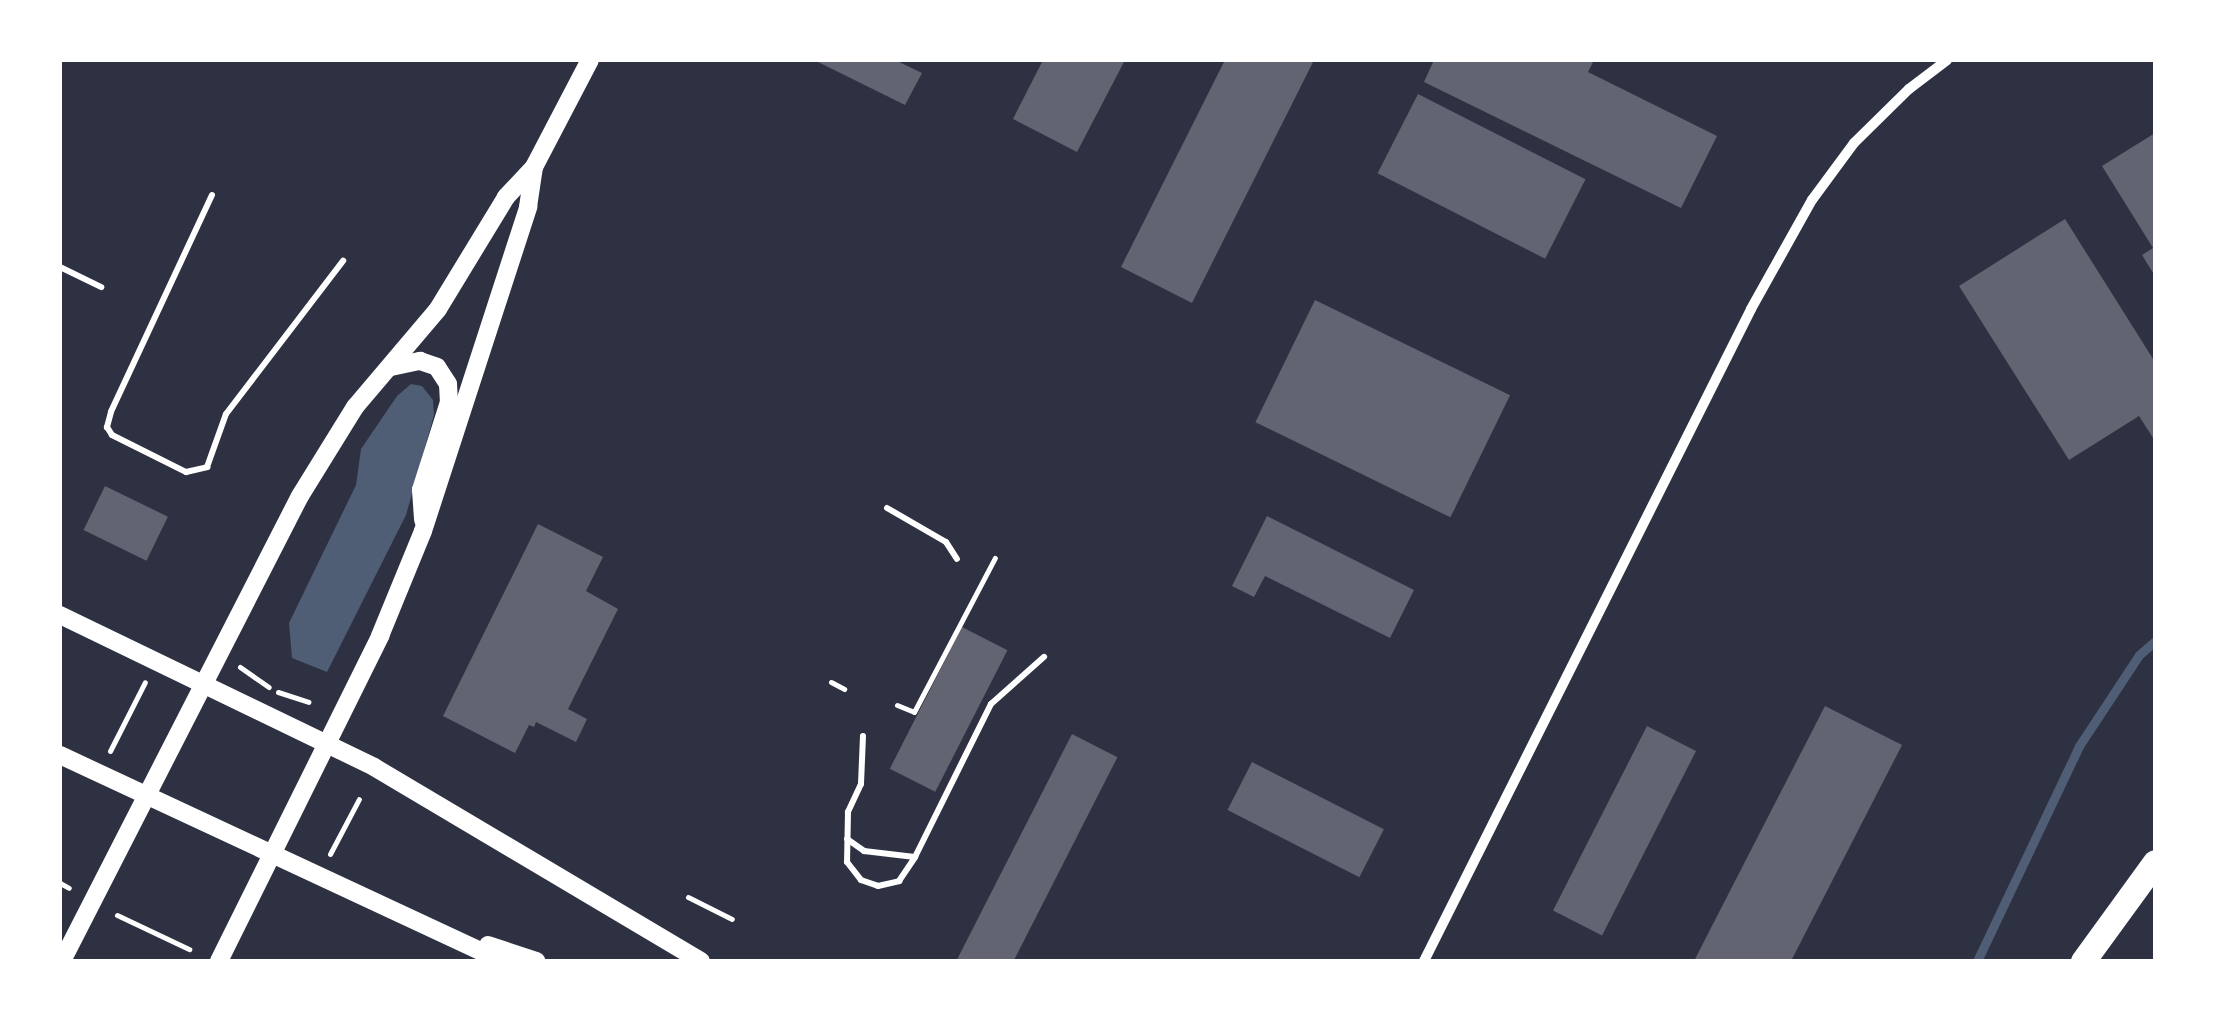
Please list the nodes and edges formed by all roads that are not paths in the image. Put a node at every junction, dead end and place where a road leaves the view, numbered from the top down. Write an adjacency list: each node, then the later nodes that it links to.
1 (590, 60): 3 (street)
2 (1948, 60): 29 (street)
3 (534, 167): 8 (street); 10 (street)
4 (212, 195): 5 (lane)
5 (343, 261)
6 (60, 267): 7 (lane)
7 (100, 288)
8 (390, 368): 10 (street); 14 (street)
9 (887, 508): 11 (lane)
10 (424, 531): 16 (street)
11 (957, 559)
12 (60, 615): 14 (street)
13 (1044, 656): 21 (lane)
14 (201, 684): 16 (street); 18 (street)
15 (863, 736): 19 (lane)
16 (324, 744): 20 (street); 28 (street)
17 (60, 755): 18 (street)
18 (145, 794): 20 (street); 24 (street)
19 (846, 839): 21 (lane); 21 (lane)
20 (272, 855): 23 (street); 25 (street)
21 (916, 857)
22 (2155, 862): 30 (highway)
23 (412, 919): 26 (street); 27 (street)
24 (62, 961)
25 (219, 961)
26 (502, 961)
27 (536, 961)
28 (702, 961)
29 (1424, 961)
30 (2083, 961)

